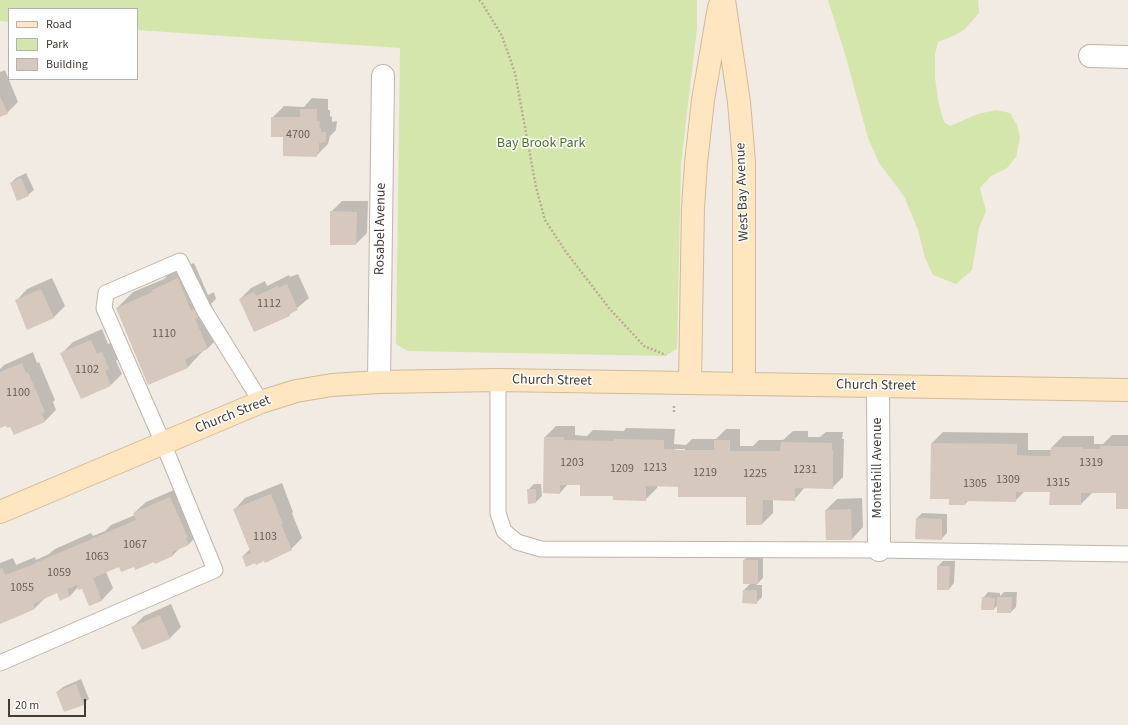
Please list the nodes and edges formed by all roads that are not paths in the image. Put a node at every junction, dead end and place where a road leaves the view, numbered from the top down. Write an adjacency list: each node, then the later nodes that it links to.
1 (720, 0): 8 (main road)
2 (724, 0): 9 (main road, West Bay Avenue)
3 (1090, 56): 4 (street)
4 (1128, 57)
5 (383, 76): 7 (street, Rosabel Avenue)
6 (498, 380): 7 (main road, Church Street); 8 (main road, Church Street); 15 (lane)
7 (379, 382): 12 (main road, Church Street)
8 (690, 383): 9 (main road, Church Street)
9 (744, 384): 10 (main road, Church Street)
10 (878, 386): 11 (main road, Church Street); 15 (street, Montehill Avenue)
11 (1128, 390)
12 (261, 402): 13 (main road, Church Street); 13 (lane)
13 (163, 443): 14 (main road, Church Street); 17 (lane)
14 (0, 512)
15 (879, 550): 16 (lane)
16 (1128, 554)
17 (0, 663)

